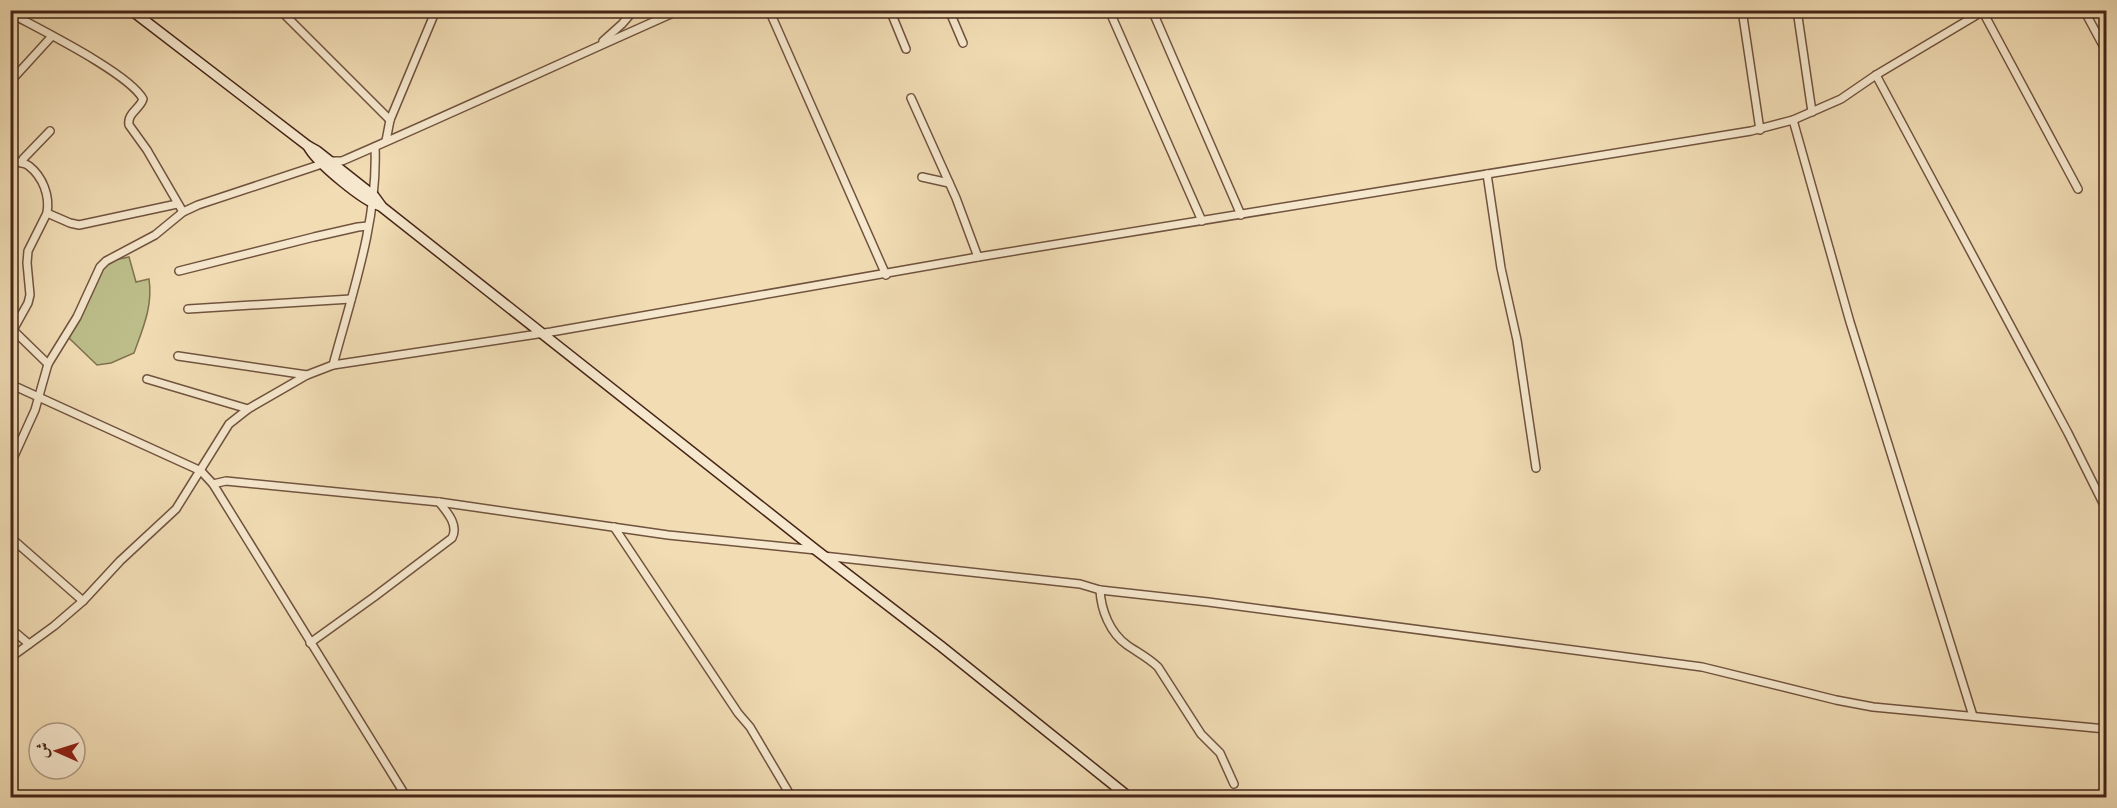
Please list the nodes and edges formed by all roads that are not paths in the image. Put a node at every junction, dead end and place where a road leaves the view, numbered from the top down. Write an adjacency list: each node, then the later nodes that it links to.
1 (131, 10): 33 (main road)
2 (280, 10): 25 (street)
3 (436, 10): 25 (street)
4 (634, 10): 18 (street)
5 (680, 10): 18 (street)
6 (769, 10): 48 (street)
7 (890, 10): 19 (street)
8 (949, 10): 17 (street)
9 (1109, 10): 44 (street)
10 (1152, 10): 43 (street)
11 (1742, 10): 27 (street)
12 (1797, 10): 24 (street)
13 (2084, 10): 20 (street)
14 (1984, 11): 21 (street); 38 (street)
15 (10, 13): 16 (street)
16 (52, 36): 22 (street); 40 (street)
17 (963, 43)
18 (597, 46): 29 (street)
19 (906, 49)
20 (2106, 51)
21 (1876, 75): 24 (street); 66 (street)
22 (10, 82)
23 (911, 98): 37 (street)
24 (1812, 112): 26 (street)
25 (390, 120): 29 (street)
26 (1793, 120): 27 (street); 76 (street)
27 (1760, 130): 35 (street)
28 (50, 131): 32 (street)
29 (386, 141): 30 (street)
30 (375, 147): 34 (street); 39 (street)
31 (10, 161): 32 (street)
32 (22, 162): 42 (street)
33 (327, 163): 34 (main road); 34 (street); 41 (street)
34 (340, 169): 39 (main road)
35 (1487, 174): 43 (street); 62 (street)
36 (922, 177): 37 (street)
37 (950, 183): 46 (street)
38 (2078, 189)
39 (376, 202): 45 (street); 52 (main road)
40 (177, 204): 41 (street); 42 (street)
41 (183, 212): 54 (street)
42 (47, 213): 51 (street)
43 (1241, 215): 44 (street)
44 (1202, 221): 46 (street)
45 (368, 226): 47 (street); 49 (street)
46 (978, 257): 48 (street)
47 (178, 271)
48 (886, 275): 52 (street)
49 (351, 299): 50 (street); 55 (street)
50 (188, 309)
51 (12, 329): 54 (street)
52 (542, 333): 55 (street); 69 (main road)
53 (178, 356): 56 (street)
54 (48, 364): 59 (street)
55 (333, 365): 56 (street)
56 (307, 375): 60 (street)
57 (147, 379): 60 (street)
58 (10, 384): 59 (street)
59 (39, 398): 61 (street); 63 (street)
60 (248, 409): 63 (street)
61 (10, 465)
62 (1536, 468)
63 (201, 471): 64 (street); 71 (street)
64 (213, 484): 65 (street); 73 (street)
65 (439, 502): 67 (street); 73 (street)
66 (2105, 507)
67 (614, 527): 69 (street); 80 (street)
68 (10, 537): 71 (street)
69 (820, 553): 70 (street); 81 (main road)
70 (1100, 590): 76 (street); 78 (street)
71 (83, 601): 74 (street)
72 (10, 628): 74 (street)
73 (310, 643): 79 (street)
74 (29, 644): 75 (street)
75 (10, 658)
76 (1973, 716): 77 (street)
77 (2106, 729)
78 (1234, 784)
79 (407, 798)
80 (792, 798)
81 (1130, 798)

